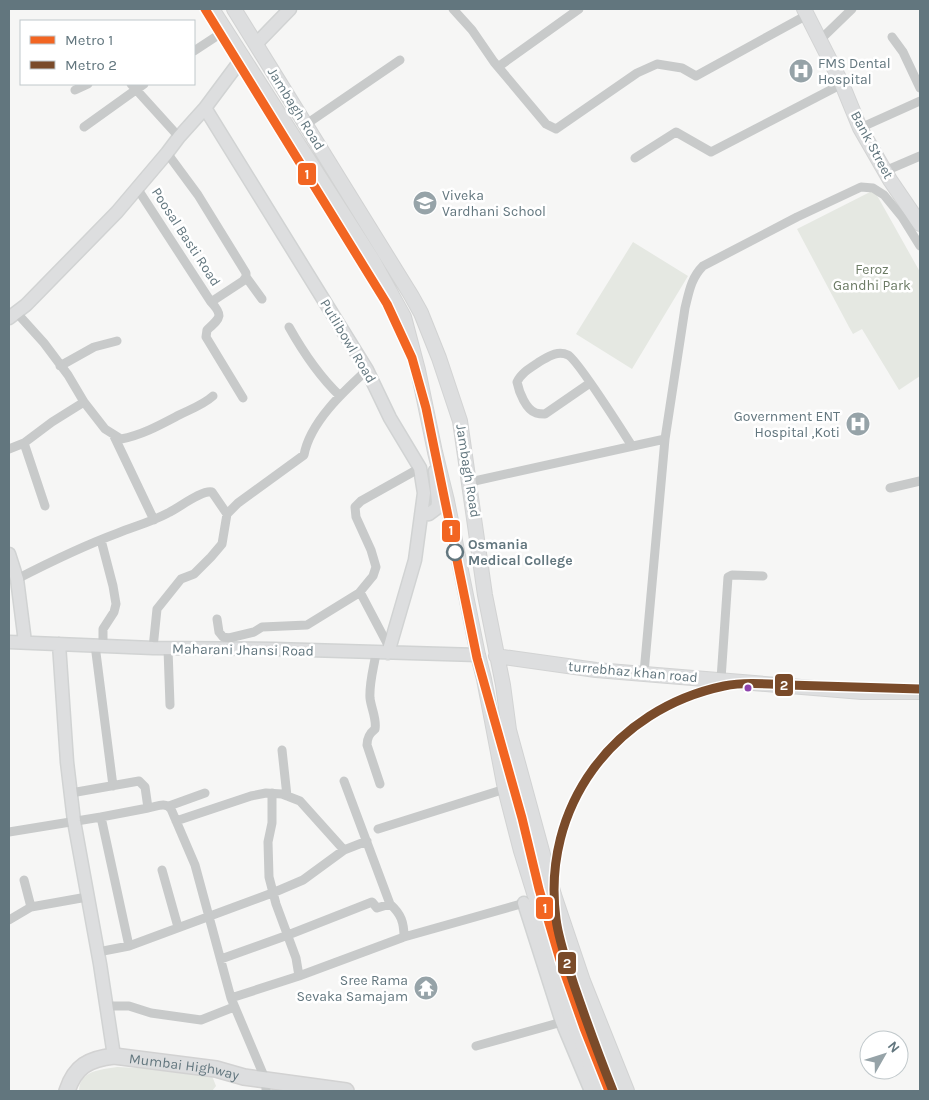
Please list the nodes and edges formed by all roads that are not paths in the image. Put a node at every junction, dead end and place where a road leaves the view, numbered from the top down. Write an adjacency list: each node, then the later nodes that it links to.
1 (212, 9): 8 (main road)
2 (234, 9): 11 (main road, Jambagh Road)
3 (290, 9): 11 (street)
4 (453, 9): 15 (street)
5 (579, 9): 15 (street)
6 (852, 9): 10 (street)
7 (805, 12): 10 (main road, Bank Street); 15 (street)
8 (226, 30): 12 (street); 13 (main road)
9 (892, 36): 19 (street)
10 (820, 39): 16 (main road, Bank Street)
11 (256, 44): 23 (main road, Jambagh Road)
12 (195, 50)
13 (243, 56): 22 (street); 39 (main road)
14 (400, 60): 23 (street)
15 (498, 67)
16 (842, 84): 25 (main road, Bank Street); 29 (street)
17 (86, 85): 20 (street)
18 (137, 85): 24 (street); 26 (street)
19 (920, 88)
20 (75, 90)
21 (920, 103): 25 (street)
22 (206, 108): 26 (street); 43 (street, Putlibowl Road)
23 (305, 125): 38 (main road, Jambagh Road)
24 (84, 127)
25 (860, 128): 30 (main road, Bank Street)
26 (179, 137): 27 (street)
27 (167, 153): 31 (street); 34 (street)
28 (920, 156): 30 (street)
29 (635, 158)
30 (885, 171): 32 (main road, Bank Street)
31 (138, 188): 36 (street, Poosal Basti Road); 37 (street)
32 (920, 224)
33 (920, 246): 50 (street)
34 (246, 277): 35 (street); 36 (street)
35 (262, 299)
36 (211, 302): 47 (street)
37 (13, 315): 42 (street)
38 (425, 323): 39 (main road); 57 (main road, Jambagh Road)
39 (406, 324): 54 (main road)
40 (289, 328): 46 (street)
41 (117, 341): 42 (street)
42 (60, 366): 48 (street)
43 (367, 370): 46 (street); 55 (street, Putlibowl Road)
44 (590, 383): 44 (street); 52 (street)
45 (213, 396): 49 (street)
46 (340, 396): 60 (street)
47 (243, 398)
48 (84, 402): 49 (street); 51 (street)
49 (113, 434): 63 (street)
50 (665, 438): 52 (street); 80 (street)
51 (24, 443): 53 (street); 59 (street)
52 (632, 446): 57 (street)
53 (9, 449)
54 (435, 452): 61 (street); 65 (main road)
55 (420, 468): 61 (street, Putlibowl Road); 69 (street)
56 (920, 481): 58 (street)
57 (470, 482): 62 (main road, Jambagh Road)
58 (890, 488)
59 (45, 506)
60 (227, 514): 63 (street); 75 (street)
61 (422, 515): 77 (street, Putlibowl Road)
62 (475, 518): 65 (main road); 79 (main road, Jambagh Road)
63 (154, 520): 64 (street)
64 (101, 540): 68 (street); 74 (street)
65 (455, 542): 78 (main road)
66 (9, 554): 68 (street)
67 (763, 576): 81 (street)
68 (17, 579): 72 (street)
69 (360, 592): 70 (street); 77 (street)
70 (217, 619)
71 (9, 642): 72 (street, Maharani Jhansi Road)
72 (25, 642): 73 (street, Maharani Jhansi Road)
73 (59, 644): 74 (street, Maharani Jhansi Road); 89 (street)
74 (99, 645): 75 (street, Maharani Jhansi Road); 87 (street)
75 (153, 648): 76 (street, Maharani Jhansi Road)
76 (168, 649): 77 (street, Maharani Jhansi Road); 83 (street)
77 (384, 651): 78 (street, Maharani Jhansi Road); 86 (street)
78 (478, 655): 88 (main road)
79 (496, 656): 80 (main road, turrebhaz khan road); 129 (main road, Jambagh Road)
80 (644, 673): 81 (main road, turrebhaz khan road)
81 (721, 679): 82 (main road, turrebhaz khan road)
82 (920, 692)
83 (170, 704)
84 (282, 750): 92 (street)
85 (344, 781): 100 (street)
86 (380, 784)
87 (113, 786): 89 (street); 94 (street)
88 (504, 789): 98 (street); 106 (main road)
89 (71, 793): 97 (street)
90 (205, 793): 93 (street)
91 (272, 793): 92 (street); 96 (street); 104 (street)
92 (287, 796): 101 (street)
93 (169, 806): 94 (street); 96 (street)
94 (148, 808): 95 (street)
95 (101, 818): 97 (street); 114 (street)
96 (176, 821): 109 (street)
97 (74, 822): 99 (street); 105 (street)
98 (378, 829)
99 (9, 832)
100 (368, 841): 101 (street); 107 (street)
101 (344, 850): 104 (street)
102 (162, 870): 111 (street)
103 (24, 880): 108 (street)
104 (273, 892): 109 (street); 112 (street)
105 (87, 897): 108 (street); 115 (street)
106 (530, 902): 113 (street); 121 (street); 128 (main road)
107 (390, 904): 112 (street); 113 (street)
108 (32, 907): 110 (street)
109 (209, 916): 111 (street); 116 (street)
110 (9, 920)
111 (178, 927): 114 (street)
112 (288, 935): 116 (street); 117 (street)
113 (404, 937): 117 (street)
114 (129, 946): 115 (street)
115 (98, 952): 119 (street)
116 (221, 958): 118 (street)
117 (299, 976): 118 (street)
118 (231, 998): 120 (street)
119 (106, 1006): 120 (street); 123 (street)
120 (234, 1007): 124 (street)
121 (562, 1022): 122 (street); 127 (street)
122 (476, 1046)
123 (114, 1056): 124 (highway, Mumbai Highway); 125 (highway, Mumbai Highway)
124 (266, 1086): 126 (highway, Mumbai Highway)
125 (67, 1091)
126 (346, 1091)
127 (591, 1091)
128 (601, 1091)
129 (627, 1091)

